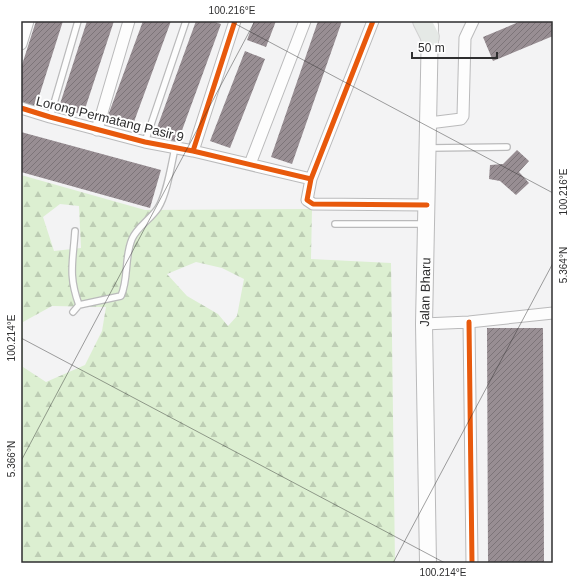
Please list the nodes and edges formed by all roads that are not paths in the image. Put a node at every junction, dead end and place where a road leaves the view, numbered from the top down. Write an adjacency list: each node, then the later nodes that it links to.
1 (28, 21): 10 (street)
2 (78, 21): 12 (lane)
3 (129, 21): 14 (street)
4 (186, 21): 15 (lane)
5 (235, 21): 19 (street)
6 (305, 21): 20 (street)
7 (373, 21): 21 (street)
8 (473, 21): 13 (street)
9 (427, 26): 13 (main road, Jalan Bharu)
10 (21, 44)
11 (21, 108): 12 (street, Lorong Permatang Pasir 9)
12 (50, 117): 14 (street, Lorong Permatang Pasir 9)
13 (428, 123): 18 (main road, Jalan Bharu)
14 (97, 130): 15 (street, Lorong Permatang Pasir 9)
15 (145, 142): 17 (street, Lorong Permatang Pasir 9)
16 (506, 147): 18 (lane)
17 (175, 148): 19 (street, Lorong Permatang Pasir 9); 26 (lane)
18 (428, 148): 22 (main road, Jalan Bharu)
19 (193, 151): 20 (street, Lorong Permatang Pasir 9)
20 (250, 164): 21 (street, Lorong Permatang Pasir 9)
21 (312, 179): 22 (street)
22 (427, 205): 24 (main road, Jalan Bharu)
23 (335, 224): 24 (lane)
24 (427, 224): 30 (main road, Jalan Bharu)
25 (76, 231): 26 (lane)
26 (79, 305): 27 (lane)
27 (73, 312)
28 (553, 313): 29 (street)
29 (469, 322): 30 (street); 32 (street)
30 (424, 324): 31 (main road, Jalan Bharu)
31 (428, 563)
32 (472, 563)

